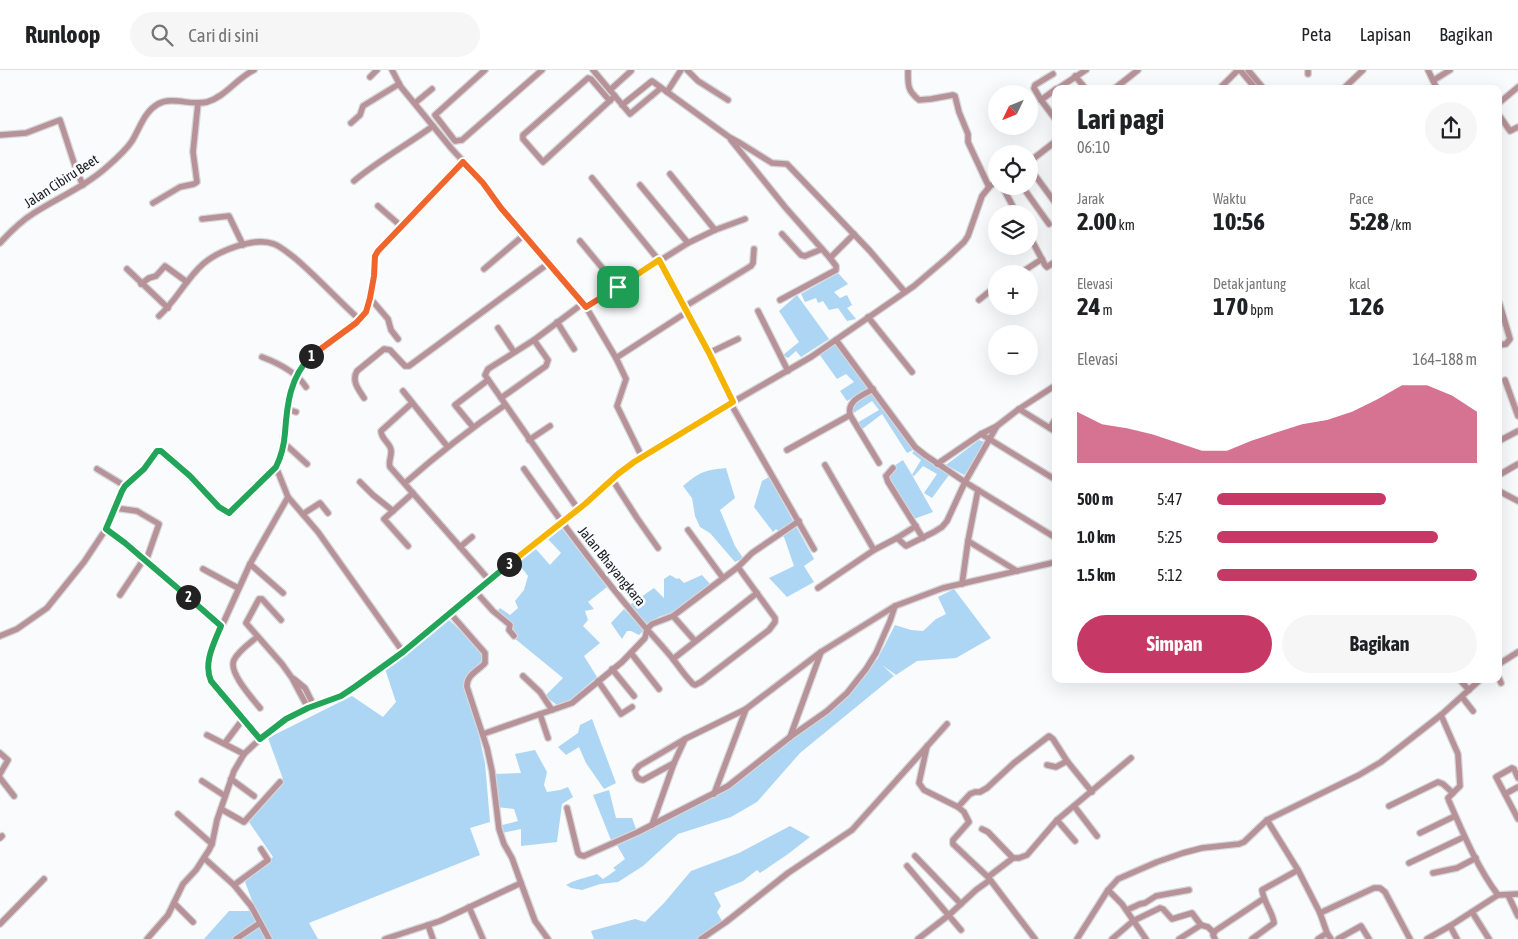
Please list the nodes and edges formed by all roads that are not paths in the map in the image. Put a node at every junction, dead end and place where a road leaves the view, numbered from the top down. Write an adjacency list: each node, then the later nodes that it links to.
1 (254, 70): 42 (street, Jalan Cibiru Beet)
2 (377, 70): 22 (street)
3 (392, 70): 24 (street)
4 (485, 70): 46 (street)
5 (542, 70): 46 (street)
6 (593, 70): 35 (street)
7 (681, 70): 36 (street)
8 (687, 70): 39 (street)
9 (908, 70): 60 (street)
10 (1086, 70): 20 (street)
11 (1125, 70): 21 (street)
12 (1138, 70): 21 (street)
13 (1239, 70): 28 (street); 29 (street)
14 (1248, 70): 30 (street)
15 (1428, 70): 23 (street)
16 (1450, 70): 23 (street)
17 (631, 71): 35 (street)
18 (1361, 71): 31 (street)
19 (1052, 74): 40 (street)
20 (1075, 76): 25 (street); 26 (street)
21 (1130, 76): 27 (street)
22 (370, 77)
23 (1434, 80): 32 (street)
24 (399, 84): 43 (street); 48 (street)
25 (1063, 85)
26 (1083, 85)
27 (1119, 85)
28 (1223, 85)
29 (1252, 85)
30 (1261, 85)
31 (1347, 85)
32 (1436, 85)
33 (1518, 87): 41 (street)
34 (432, 89): 43 (street)
35 (610, 90): 38 (street)
36 (664, 90): 44 (street); 44 (street); 52 (street)
37 (1052, 92): 40 (street)
38 (612, 98): 38 (street); 44 (street)
39 (728, 100)
40 (1041, 100): 45 (street)
41 (1502, 100)
42 (198, 103): 61 (street, Jalan Cibiru Beet); 66 (street)
43 (415, 103): 49 (street)
44 (622, 105)
45 (1052, 115)
46 (435, 116): 49 (street)
47 (1502, 119): 50 (street)
48 (351, 123)
49 (431, 123): 55 (street); 59 (street)
50 (1518, 127)
51 (0, 135): 61 (street)
52 (729, 137): 74 (street); 81 (street)
53 (1052, 144): 54 (street)
54 (1038, 155)
55 (463, 162): 71 (street); 75 (street)
56 (670, 174): 72 (street)
57 (592, 178): 85 (street)
58 (1038, 179): 65 (street)
59 (354, 180)
60 (988, 184)
61 (83, 185): 77 (street, Jalan Cibiru Beet)
62 (640, 185): 78 (street)
63 (988, 187): 94 (street)
64 (1028, 195): 70 (street)
65 (1052, 199)
66 (153, 203)
67 (378, 206): 71 (street)
68 (202, 219): 79 (street)
69 (745, 219): 72 (street)
70 (1049, 224)
71 (402, 227): 96 (street)
72 (715, 230): 78 (street)
73 (782, 234): 81 (street)
74 (854, 234): 83 (street); 94 (street)
75 (524, 235): 86 (street); 90 (street)
76 (580, 241): 93 (street)
77 (0, 243)
78 (688, 243): 85 (street)
79 (243, 245): 91 (street); 107 (street)
80 (754, 249): 102 (street)
81 (822, 250): 83 (street)
82 (1038, 252): 84 (street)
83 (830, 258): 97 (street)
84 (1042, 259): 87 (street); 88 (street)
85 (659, 260): 93 (street); 102 (street)
86 (549, 263): 100 (street); 129 (street)
87 (1052, 264)
88 (1032, 265)
89 (127, 269): 92 (street)
90 (484, 269)
91 (187, 282): 92 (street); 101 (street)
92 (141, 284): 101 (street)
93 (618, 287): 100 (street)
94 (905, 292): 106 (street)
95 (988, 293): 98 (street)
96 (370, 298): 107 (street); 110 (street)
97 (780, 300)
98 (979, 300)
99 (578, 307): 108 (street)
100 (586, 307): 119 (street)
101 (168, 308): 105 (street)
102 (685, 310): 117 (street); 119 (street)
103 (758, 311): 120 (street)
104 (1502, 312): 114 (street)
105 (159, 316)
106 (868, 316): 113 (street); 121 (street)
107 (360, 320): 122 (street)
108 (557, 322): 112 (street); 115 (street)
109 (498, 328): 116 (street)
110 (398, 339)
111 (738, 339): 117 (street)
112 (534, 340): 116 (street); 130 (street)
113 (836, 340): 120 (street); 127 (street)
114 (1502, 345)
115 (574, 349)
116 (514, 352): 123 (street)
117 (709, 353): 132 (street)
118 (262, 357): 122 (street)
119 (616, 358): 152 (street)
120 (788, 371): 132 (street)
121 (912, 372)
122 (296, 376): 125 (street); 135 (street)
123 (488, 380): 130 (street); 142 (street)
124 (1505, 380): 138 (street)
125 (306, 388)
126 (1052, 388): 134 (street)
127 (873, 389): 137 (street); 156 (street)
128 (403, 391): 131 (street)
129 (364, 398)
130 (501, 398): 133 (street)
131 (412, 403): 150 (street); 167 (street)
132 (732, 403): 152 (street); 179 (street)
133 (505, 405): 142 (street); 147 (street)
134 (1019, 409): 141 (street); 143 (street)
135 (288, 410): 136 (street); 149 (street)
136 (296, 412)
137 (850, 416): 151 (street); 153 (street)
138 (1518, 416)
139 (1052, 425): 143 (street)
140 (550, 426): 147 (street)
141 (997, 426): 145 (street); 148 (street)
142 (473, 427): 150 (street)
143 (1050, 428)
144 (1518, 431): 146 (street)
145 (980, 434): 148 (street); 156 (street)
146 (1502, 439)
147 (529, 440): 175 (street)
148 (990, 440): 163 (street); 166 (street)
149 (284, 443): 154 (street); 158 (street)
150 (447, 446): 167 (street)
151 (787, 450)
152 (642, 456): 164 (street)
153 (879, 463)
154 (307, 464)
155 (825, 464): 193 (street)
156 (937, 464): 166 (street)
157 (1518, 464): 162 (street)
158 (276, 467): 168 (street); 172 (street)
159 (893, 468): 181 (street)
160 (97, 469): 168 (street)
161 (524, 469): 180 (street, Jalan Bhayangkara)
162 (1502, 473)
163 (1052, 478)
164 (612, 479): 175 (street); 191 (street)
165 (360, 482): 176 (street)
166 (966, 482): 169 (street); 187 (street)
167 (404, 483): 171 (street)
168 (125, 486): 174 (street)
169 (978, 490): 184 (street); 188 (street)
170 (1502, 491): 173 (street)
171 (413, 493): 176 (street); 190 (street)
172 (288, 497): 178 (street); 196 (street)
173 (1516, 498)
174 (115, 508): 182 (street); 194 (street)
175 (578, 509): 180 (street)
176 (393, 511): 189 (street)
177 (328, 513): 178 (street)
178 (303, 514): 219 (street)
179 (799, 521): 192 (street); 197 (street)
180 (561, 522): 201 (street); 214 (street, Jalan Bhayangkara)
181 (916, 526): 186 (street); 187 (street)
182 (106, 529): 194 (street); 215 (street)
183 (688, 530): 200 (street)
184 (1052, 536)
185 (472, 537): 190 (street)
186 (897, 538): 187 (street); 193 (street)
187 (923, 538)
188 (968, 541): 199 (street); 202 (street)
189 (408, 546)
190 (460, 547): 201 (street)
191 (658, 548)
192 (814, 549)
193 (874, 550): 204 (street)
194 (145, 560): 208 (street); 213 (street)
195 (1052, 563): 199 (street)
196 (250, 564): 203 (street); 206 (street)
197 (738, 567): 200 (street); 207 (street)
198 (203, 569): 203 (street)
199 (1017, 572): 202 (street)
200 (722, 578): 211 (street)
201 (490, 581): 205 (street)
202 (962, 584): 209 (street)
203 (238, 588): 213 (street)
204 (818, 588)
205 (476, 592): 210 (street); 216 (street)
206 (284, 593)
207 (756, 593): 218 (street); 223 (street, Jalan Bhayangkara)
208 (120, 595)
209 (895, 606): 220 (street); 246 (street)
210 (450, 613): 219 (street); 244 (street)
211 (673, 616): 214 (street); 218 (street)
212 (281, 620): 217 (street)
213 (221, 626): 242 (street)
214 (646, 628): 222 (street); 223 (street, Jalan Bhayangkara)
215 (0, 636)
216 (514, 636)
217 (257, 637): 234 (street); 236 (street)
218 (694, 641): 223 (street)
219 (403, 652): 234 (street)
220 (820, 652): 237 (street); 246 (street)
221 (1518, 652): 224 (street)
222 (632, 653): 225 (street); 230 (street)
223 (673, 659)
224 (1502, 662)
225 (612, 669): 227 (street); 232 (street)
226 (523, 676): 238 (street)
227 (598, 681): 235 (street); 238 (street)
228 (1463, 683): 231 (street)
229 (1477, 683): 231 (street)
230 (659, 689)
231 (1469, 690): 233 (street)
232 (634, 696)
233 (1462, 697): 239 (street); 241 (street)
234 (311, 707): 248 (street)
235 (632, 707)
236 (260, 708)
237 (746, 709): 249 (street); 267 (street)
238 (552, 710): 240 (street)
239 (1473, 711)
240 (540, 714): 244 (street); 247 (street)
241 (1441, 715): 266 (street); 281 (street)
242 (243, 719): 248 (street); 250 (street)
243 (947, 724): 251 (street)
244 (483, 734): 300 (street)
245 (207, 735): 250 (street)
246 (790, 737): 267 (street)
247 (548, 738)
248 (260, 739): 253 (street)
249 (685, 739): 256 (street); 256 (street)
250 (225, 743): 253 (street)
251 (927, 745): 275 (street); 334 (street)
252 (0, 753): 258 (street)
253 (244, 754): 261 (street)
254 (1131, 758): 265 (street)
255 (1067, 761): 257 (street); 265 (street); 275 (street)
256 (674, 763): 282 (street)
257 (1048, 766)
258 (0, 774)
259 (0, 778): 269 (street)
260 (1518, 778): 268 (street)
261 (231, 779): 270 (street); 271 (street)
262 (202, 781): 270 (street)
263 (280, 782): 276 (street)
264 (1518, 787): 268 (street)
265 (1092, 792): 272 (street)
266 (1453, 793): 273 (street); 278 (street)
267 (714, 794): 282 (street)
268 (1505, 794): 279 (street)
269 (14, 796)
270 (225, 796): 276 (street)
271 (254, 796)
272 (1074, 806): 280 (street); 285 (street)
273 (1389, 806)
274 (567, 808): 282 (street)
275 (958, 808): 298 (street)
276 (221, 809): 288 (street)
277 (178, 814): 288 (street)
278 (1455, 816): 284 (street); 286 (street)
279 (1518, 819)
280 (1057, 820): 287 (street); 292 (street)
281 (1267, 820): 296 (street); 302 (street)
282 (652, 825)
283 (982, 829): 292 (street)
284 (1420, 833)
285 (1097, 836)
286 (1464, 837): 293 (street); 294 (street)
287 (1075, 841)
288 (212, 844): 291 (street)
289 (261, 850): 301 (street)
290 (915, 856): 309 (street)
291 (204, 858): 301 (street); 308 (street)
292 (1013, 858): 298 (street)
293 (1476, 858): 297 (street); 305 (street)
294 (1409, 863)
295 (907, 866): 314 (street)
296 (1298, 870): 307 (street); 313 (street)
297 (1433, 873)
298 (989, 878): 309 (street); 336 (street)
299 (44, 879): 319 (street)
300 (521, 882): 310 (street); 333 (street)
301 (234, 885): 318 (street)
302 (1108, 890): 311 (street); 337 (street)
303 (1189, 890): 311 (street)
304 (1518, 894): 306 (street)
305 (1498, 895): 306 (street); 312 (street)
306 (1508, 895): 315 (street)
307 (1264, 899): 325 (street); 341 (street)
308 (174, 903): 317 (street); 327 (street)
309 (961, 904): 314 (street)
310 (469, 907): 320 (street); 332 (street)
311 (1127, 910): 316 (street)
312 (1472, 912): 322 (street); 349 (street)
313 (1320, 913): 324 (street); 346 (street)
314 (949, 915): 323 (street); 335 (street)
315 (1518, 916)
316 (1134, 921): 321 (street); 338 (street); 339 (street)
317 (193, 922)
318 (260, 923): 328 (street); 329 (street)
319 (0, 924)
320 (428, 925): 330 (street); 331 (street)
321 (1201, 925): 325 (street); 340 (street)
322 (1450, 926): 326 (street); 348 (street)
323 (961, 930)
324 (1327, 933): 342 (street); 343 (street)
325 (1214, 936)
326 (1437, 936): 347 (street)
327 (147, 939)
328 (236, 939)
329 (269, 939)
330 (384, 939)
331 (433, 939)
332 (483, 939)
333 (548, 939)
334 (701, 939)
335 (918, 939)
336 (1035, 939)
337 (1077, 939)
338 (1112, 939)
339 (1146, 939)
340 (1178, 939)
341 (1252, 939)
342 (1318, 939)
343 (1331, 939)
344 (1338, 939): 345 (street)
345 (1369, 939)
346 (1410, 939)
347 (1427, 939)
348 (1457, 939)
349 (1489, 939)

